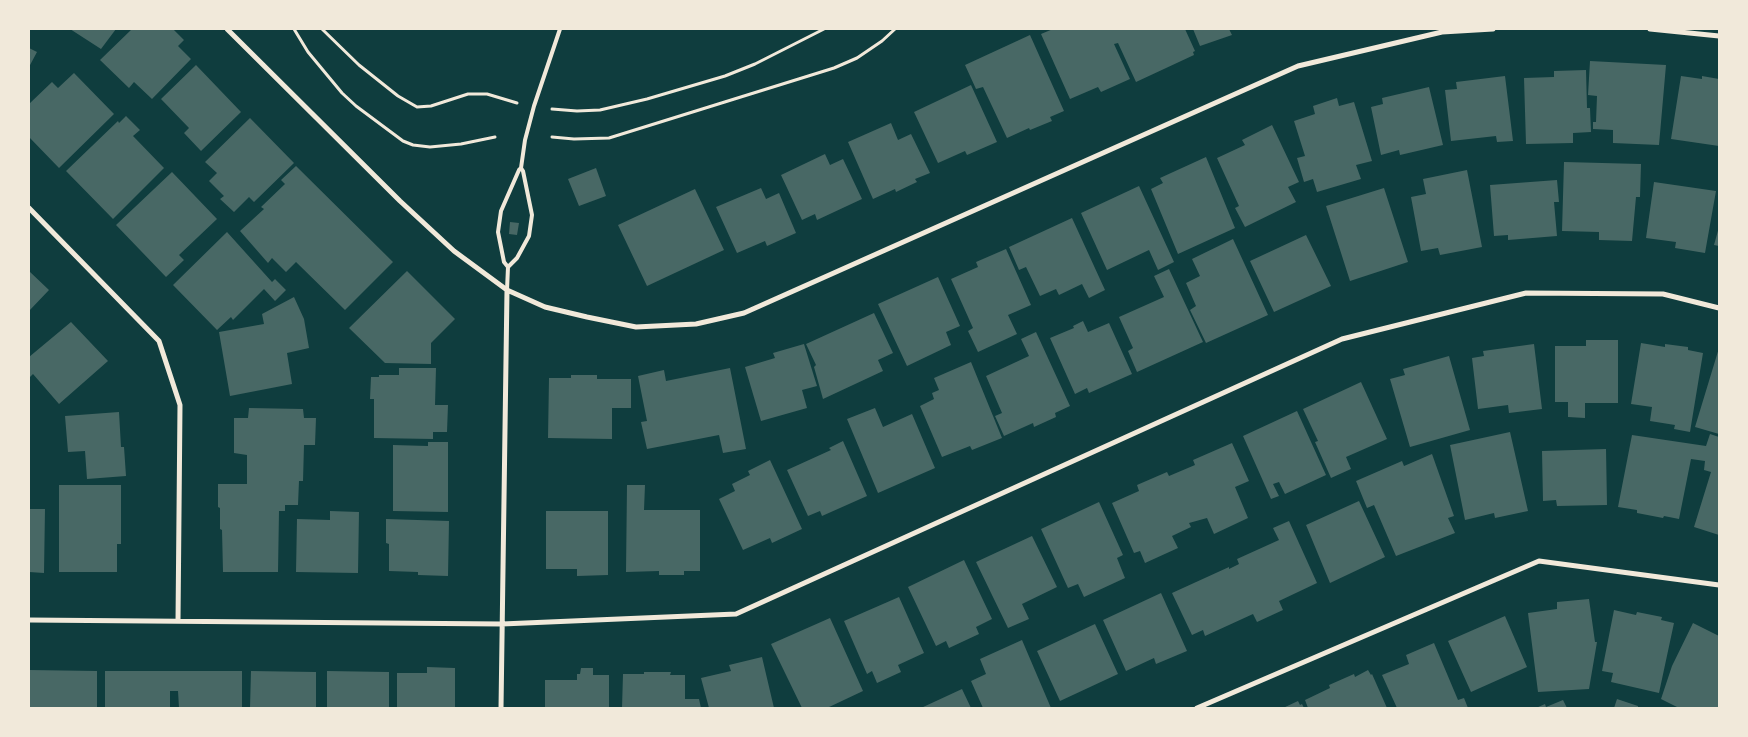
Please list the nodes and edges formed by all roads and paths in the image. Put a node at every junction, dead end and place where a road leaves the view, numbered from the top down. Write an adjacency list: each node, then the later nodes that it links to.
1 (227, 29): 17 (street)
2 (294, 29): 12 (path)
3 (322, 29): 10 (path)
4 (560, 29): 14 (lane)
5 (824, 29): 11 (path)
6 (895, 29): 13 (path)
7 (1494, 29): 17 (street)
8 (1650, 29): 9 (street)
9 (1719, 36)
10 (503, 99)
11 (558, 110)
12 (495, 137)
13 (552, 137)
14 (521, 168): 16 (lane); 16 (lane)
15 (29, 208): 21 (street)
16 (508, 267): 17 (lane)
17 (506, 290): 22 (street)
18 (1719, 308): 22 (street)
19 (1719, 585): 24 (street)
20 (29, 620): 21 (street)
21 (178, 621): 22 (street)
22 (502, 624): 23 (street)
23 (501, 708)
24 (1197, 708)

